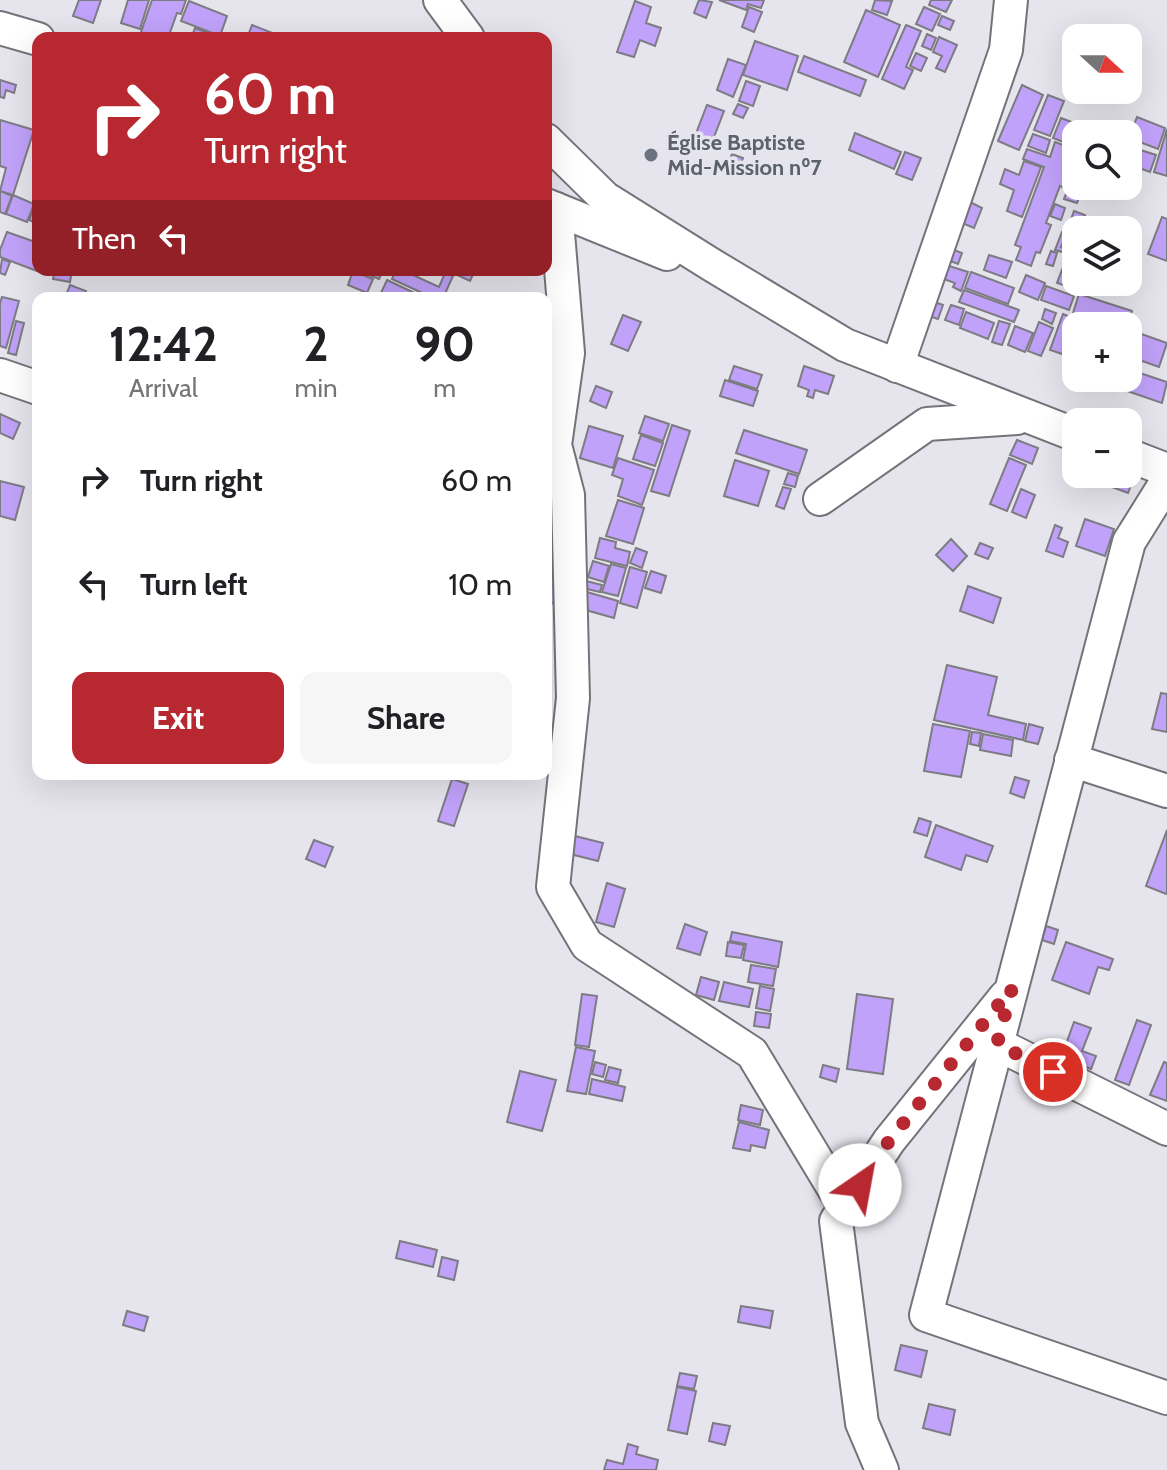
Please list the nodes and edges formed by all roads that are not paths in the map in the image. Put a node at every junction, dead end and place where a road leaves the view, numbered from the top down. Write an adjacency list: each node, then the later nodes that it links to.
1 (440, 0): 4 (street)
2 (1011, 0): 10 (street)
3 (0, 28): 5 (street)
4 (462, 32)
5 (32, 37)
6 (552, 146): 9 (street)
7 (552, 207): 9 (street)
8 (552, 216): 24 (street)
9 (748, 287): 10 (street)
10 (897, 366): 13 (street)
11 (0, 375): 12 (street)
12 (32, 386)
13 (1029, 417): 14 (street); 18 (street)
14 (1062, 430)
15 (1142, 460): 16 (street)
16 (1167, 470)
17 (1167, 481): 19 (street)
18 (820, 499)
19 (1071, 760): 20 (street); 21 (street)
20 (1167, 791)
21 (1012, 988): 22 (street); 24 (street)
22 (997, 1044): 23 (street); 25 (street)
23 (1167, 1129)
24 (845, 1207): 26 (street)
25 (1167, 1398)
26 (882, 1470)

